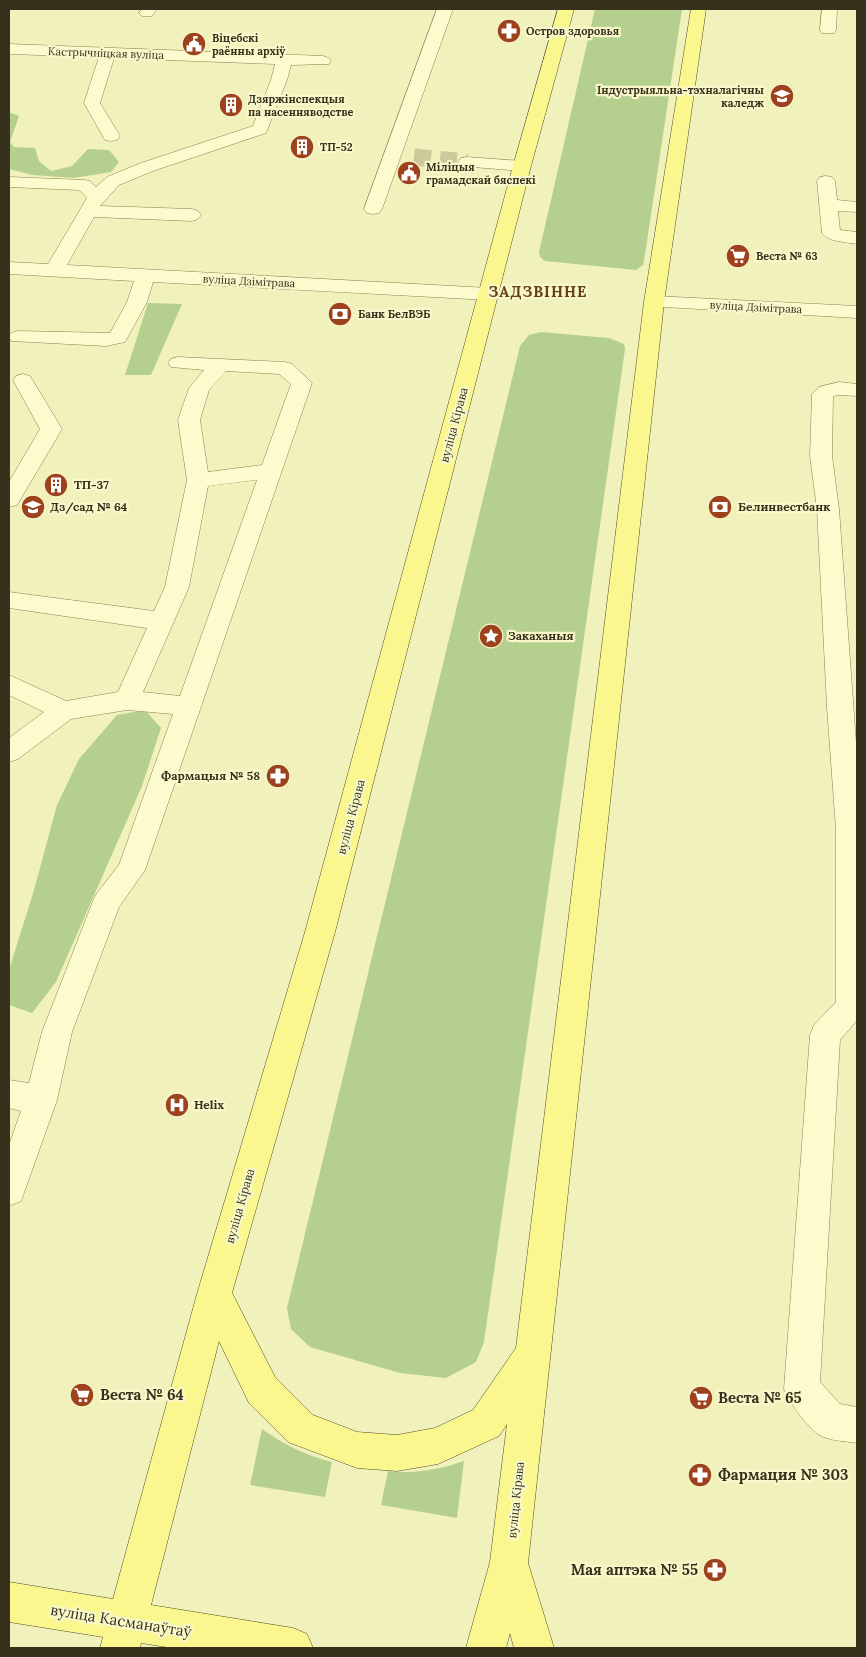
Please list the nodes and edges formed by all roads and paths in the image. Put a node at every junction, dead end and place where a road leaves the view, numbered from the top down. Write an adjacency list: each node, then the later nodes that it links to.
1 (445, 9): 18 (street)
2 (566, 9): 12 (main road, вуліца Кірава)
3 (699, 9): 25 (main road, вуліца Кірава)
4 (829, 9): 5 (street)
5 (828, 30)
6 (9, 49): 7 (street, Кастрычніцкая вуліца)
7 (108, 53): 8 (street, Кастрычніцкая вуліца); 10 (street)
8 (284, 60): 9 (street, Кастрычніцкая вуліца); 15 (street)
9 (323, 61)
10 (111, 136)
11 (467, 162): 12 (street)
12 (522, 166): 24 (main road, вуліца Кірава)
13 (826, 181): 16 (street)
14 (9, 182): 15 (street)
15 (92, 204): 19 (street); 22 (street)
16 (828, 205): 17 (street); 20 (street)
17 (857, 207)
18 (373, 209)
19 (192, 215)
20 (857, 238)
21 (9, 268): 22 (street, вуліца Дзімітрава)
22 (55, 270): 23 (street, вуліца Дзімітрава)
23 (146, 275): 24 (street, вуліца Дзімітрава); 27 (street)
24 (489, 294): 46 (main road, вуліца Кірава)
25 (654, 302): 26 (street, вуліца Дзімітрава); 47 (main road, вуліца Кірава)
26 (857, 312)
27 (18, 337)
28 (178, 363): 29 (street)
29 (220, 366): 32 (street); 33 (street)
30 (23, 380): 34 (street)
31 (857, 390): 42 (street)
32 (270, 471): 33 (street); 39 (street)
33 (198, 480): 36 (street)
34 (9, 500)
35 (9, 600): 36 (street)
36 (162, 621): 38 (street)
37 (9, 684): 40 (street)
38 (127, 700): 39 (street); 40 (street)
39 (188, 706): 44 (street)
40 (64, 712): 41 (street)
41 (9, 752)
42 (854, 830): 48 (street)
43 (9, 1094): 44 (street)
44 (41, 1100): 45 (street)
45 (9, 1190)
46 (214, 1294): 47 (main road); 51 (main road, вуліца Кірава)
47 (532, 1355): 49 (main road, вуліца Кірава)
48 (857, 1425)
49 (509, 1562): 53 (main road, вуліца Кірава); 54 (main road, вуліца Кірава)
50 (9, 1602): 51 (main road, вуліца Касманаўтаў)
51 (119, 1640): 52 (main road, вуліца Касманаўтаў)
52 (293, 1648)
53 (486, 1648)
54 (534, 1648)

